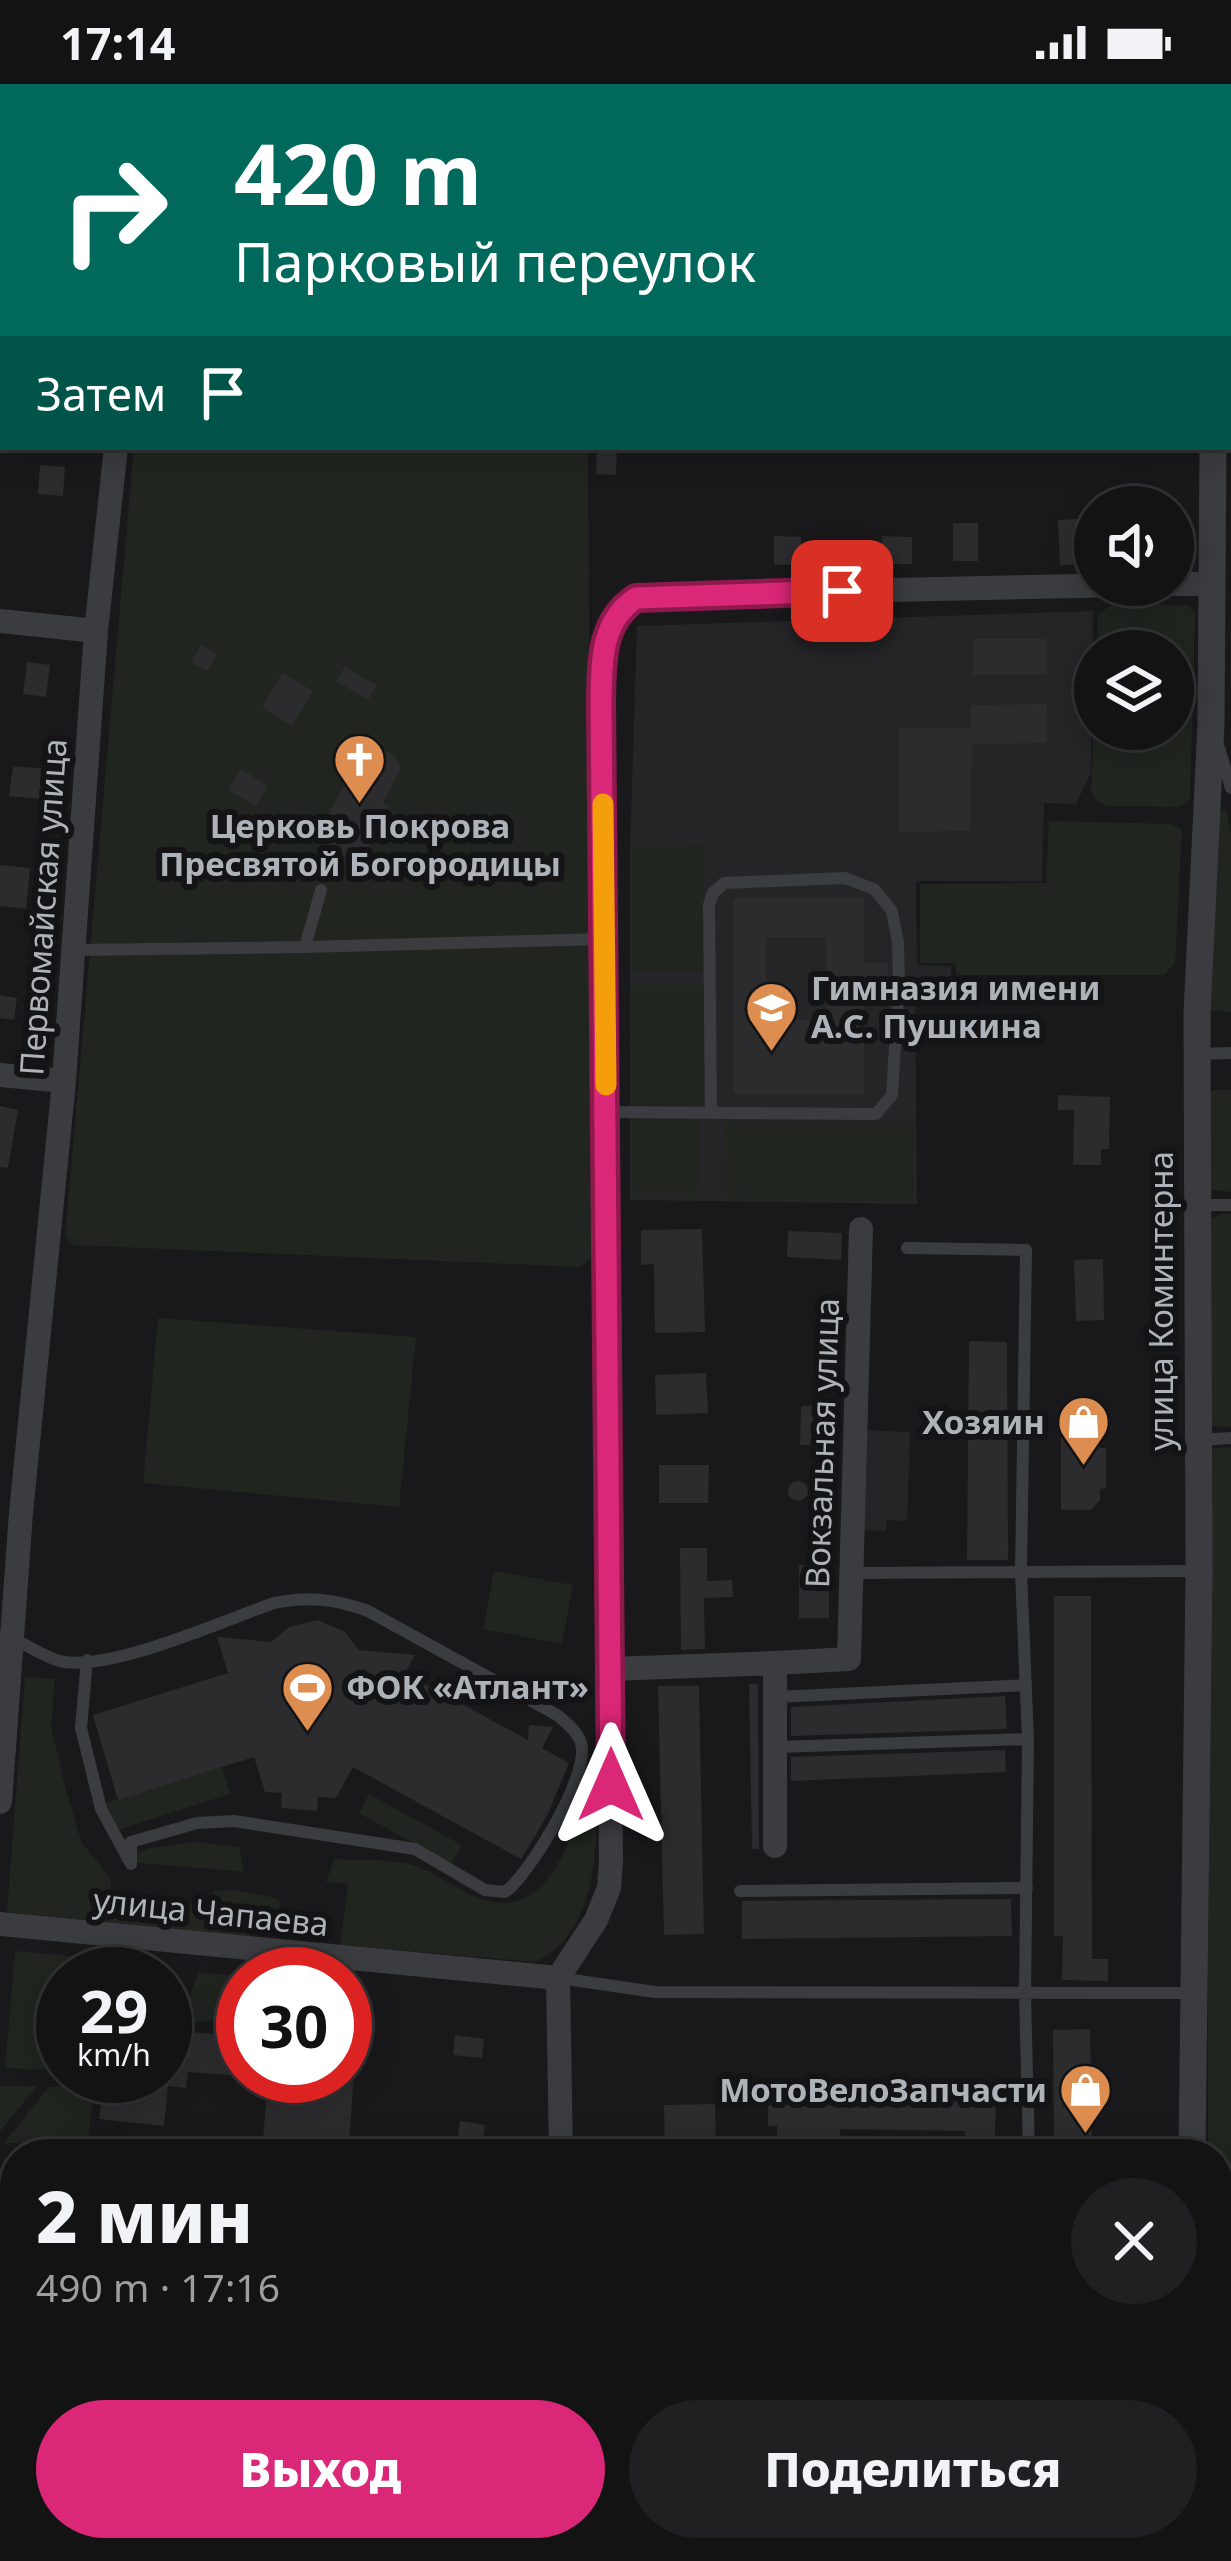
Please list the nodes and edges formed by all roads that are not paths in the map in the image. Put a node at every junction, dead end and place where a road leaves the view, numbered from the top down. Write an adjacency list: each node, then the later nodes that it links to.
1 (116, 450): 7 (street, Первомайская улица)
2 (1213, 450): 4 (street, улица Коминтерна)
3 (1194, 584): 4 (street)
4 (1213, 584): 8 (street, улица Коминтерна)
5 (1074, 586): 11 (street)
6 (0, 621): 7 (street)
7 (96, 631): 13 (street, Первомайская улица)
8 (1211, 724): 9 (lane); 15 (street, улица Коминтерна)
9 (1231, 788)
10 (321, 890): 12 (lane)
11 (605, 939): 12 (lane); 18 (street)
12 (305, 947): 13 (lane)
13 (73, 950): 17 (street, Первомайская улица)
14 (1231, 1053): 15 (lane)
15 (1197, 1054): 21 (street, улица Коминтерна)
16 (0, 1075): 17 (street)
17 (64, 1082): 26 (street, Первомайская улица)
18 (606, 1112): 19 (lane); 33 (street)
19 (711, 1112): 19 (lane)
20 (1231, 1204): 21 (lane)
21 (1197, 1205): 25 (street, улица Коминтерна)
22 (861, 1229): 29 (street, Вокзальная улица)
23 (907, 1248): 28 (lane)
24 (1231, 1438): 25 (lane)
25 (1198, 1440): 27 (street, улица Коминтерна)
26 (11, 1511): 30 (street, Первомайская улица)
27 (1199, 1571): 28 (lane); 44 (street, улица Коминтерна)
28 (1021, 1572): 29 (lane); 34 (lane)
29 (850, 1574): 32 (street, Вокзальная улица)
30 (12, 1638): 31 (lane); 38 (street, Первомайская улица)
31 (87, 1660): 31 (lane)
32 (775, 1663): 33 (street); 35 (street)
33 (610, 1669): 43 (street)
34 (1026, 1685): 35 (lane); 36 (lane)
35 (775, 1697): 37 (street)
36 (1028, 1739): 37 (lane); 40 (lane)
37 (776, 1747): 39 (street)
38 (0, 1802)
39 (775, 1846)
40 (1027, 1888): 41 (lane); 45 (lane)
41 (740, 1891)
42 (0, 1924): 43 (street, улица Чапаева)
43 (558, 1978): 45 (lane); 46 (street)
44 (1195, 1993): 45 (lane); 48 (street, улица Коминтерна)
45 (1024, 1996): 47 (lane)
46 (561, 2139)
47 (1029, 2139)
48 (1192, 2139)

